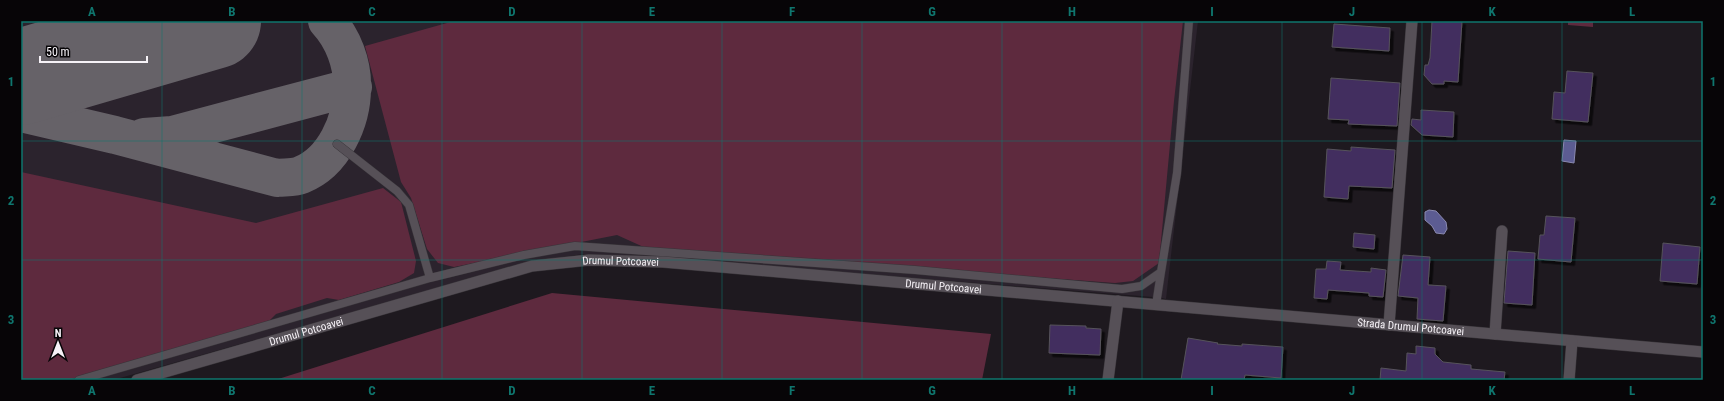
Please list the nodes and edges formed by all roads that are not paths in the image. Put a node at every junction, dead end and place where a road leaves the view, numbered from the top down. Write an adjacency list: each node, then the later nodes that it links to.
1 (1189, 21): 5 (lane)
2 (1412, 21): 9 (street)
3 (337, 144): 6 (lane)
4 (1502, 231): 10 (street)
5 (1161, 272): 6 (lane); 8 (lane)
6 (430, 278): 13 (lane)
7 (1118, 301): 8 (street, Strada Drumul Potcoavei); 14 (street, Drumul Potcoavei); 15 (street)
8 (1156, 305): 9 (street, Strada Drumul Potcoavei)
9 (1389, 325): 10 (street, Strada Drumul Potcoavei)
10 (1495, 334): 11 (street, Strada Drumul Potcoavei)
11 (1572, 341): 12 (street, Strada Drumul Potcoavei); 16 (street)
12 (1703, 352)
13 (79, 380)
14 (137, 380)
15 (1108, 380)
16 (1568, 380)

